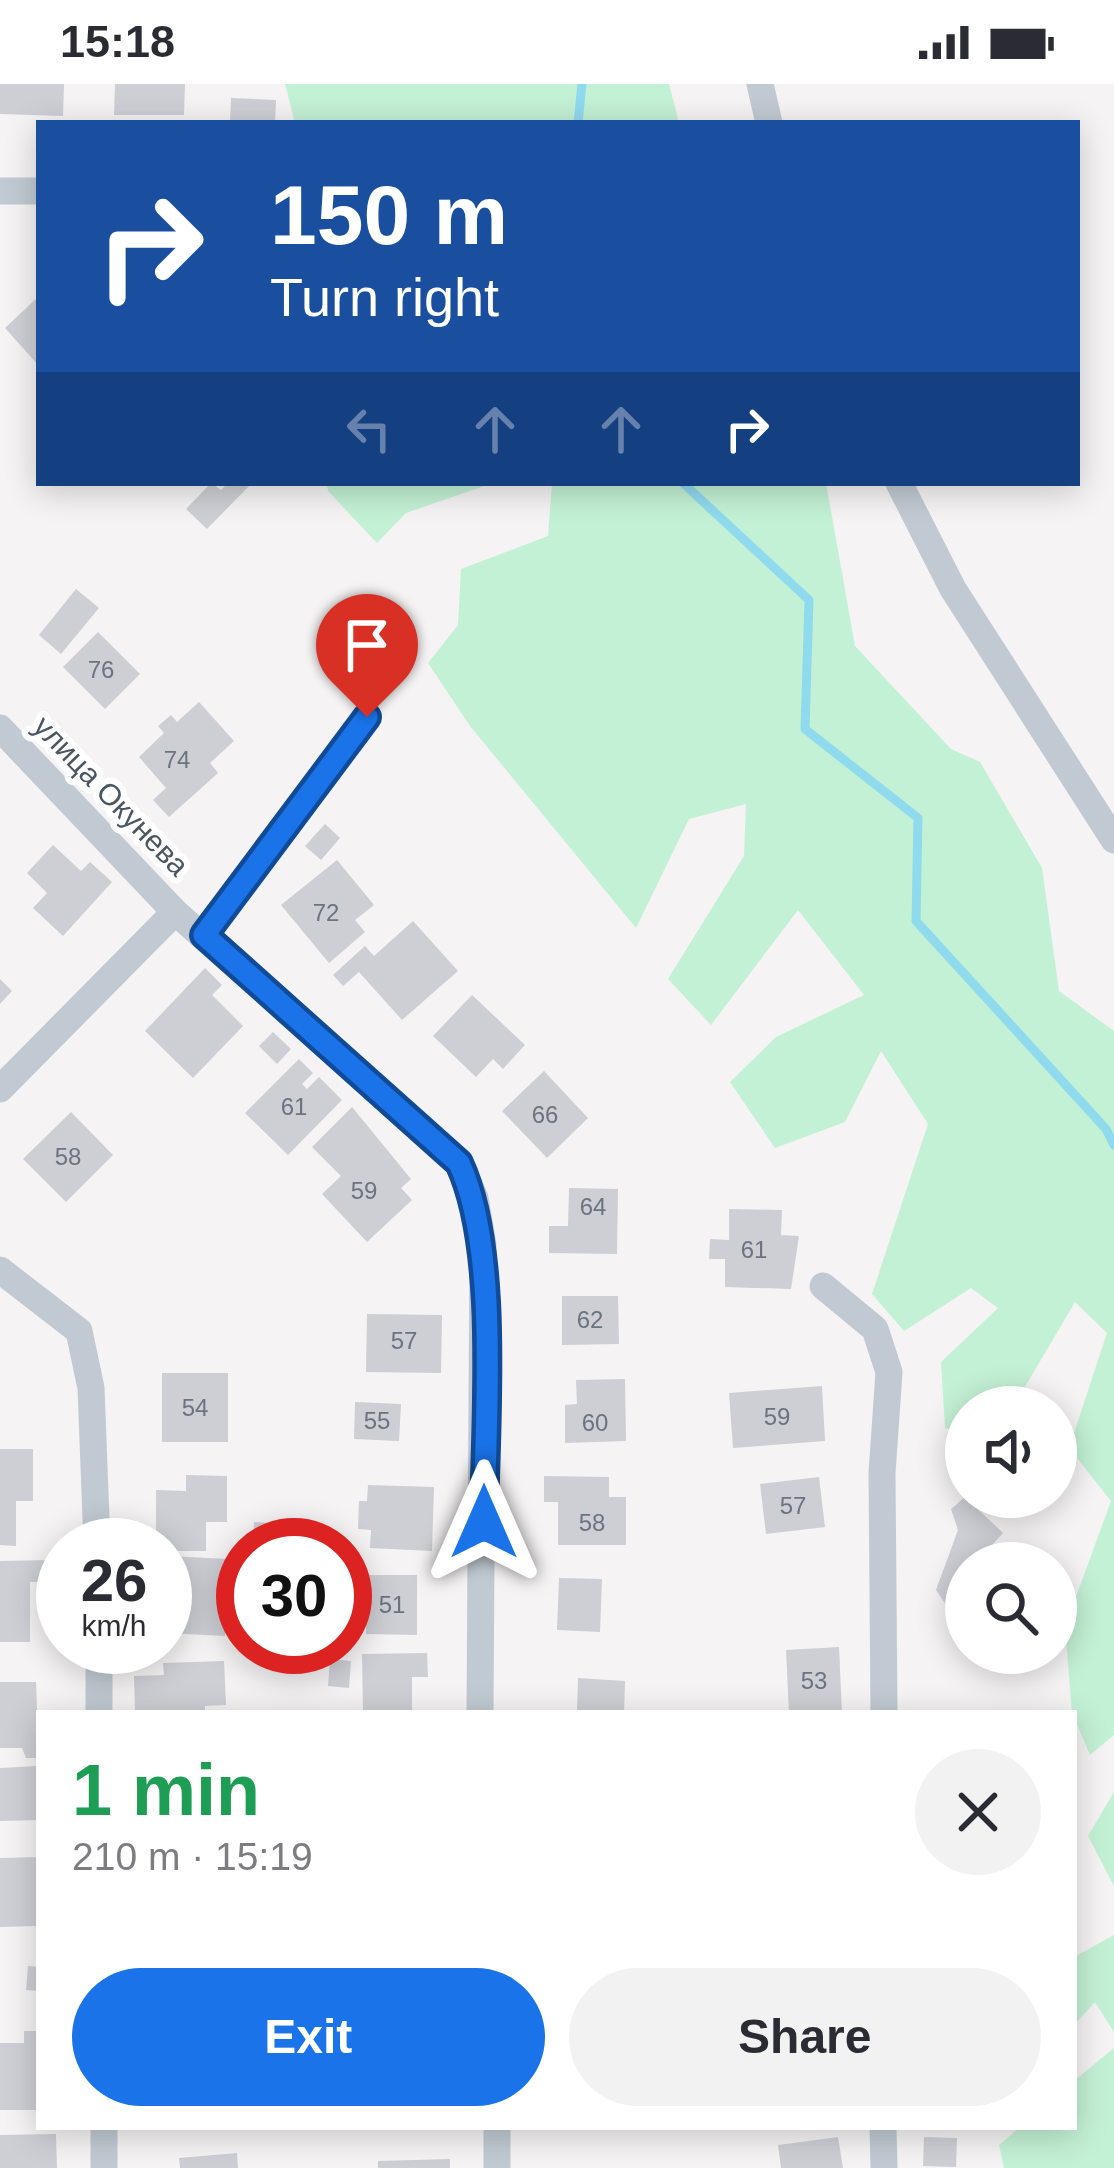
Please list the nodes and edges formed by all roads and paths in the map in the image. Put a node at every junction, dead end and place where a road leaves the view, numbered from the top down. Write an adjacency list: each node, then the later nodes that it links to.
1 (760, 84): 2 (street)
2 (768, 120)
3 (0, 191): 4 (street)
4 (36, 191)
5 (901, 486): 8 (street)
6 (367, 717): 10 (street)
7 (0, 728): 9 (street, улица Окунева)
8 (1114, 840)
9 (176, 912): 10 (street, улица Окунева); 11 (street)
10 (204, 935): 17 (street, улица Окунева)
11 (0, 1089)
12 (0, 1270): 14 (street)
13 (823, 1286): 18 (street)
14 (96, 1518)
15 (98, 1674): 16 (street)
16 (99, 1710)
17 (480, 1710)
18 (884, 1710)
19 (104, 2130): 22 (street)
20 (497, 2130): 23 (street)
21 (883, 2130): 24 (street)
22 (104, 2168)
23 (497, 2168)
24 (884, 2168)

